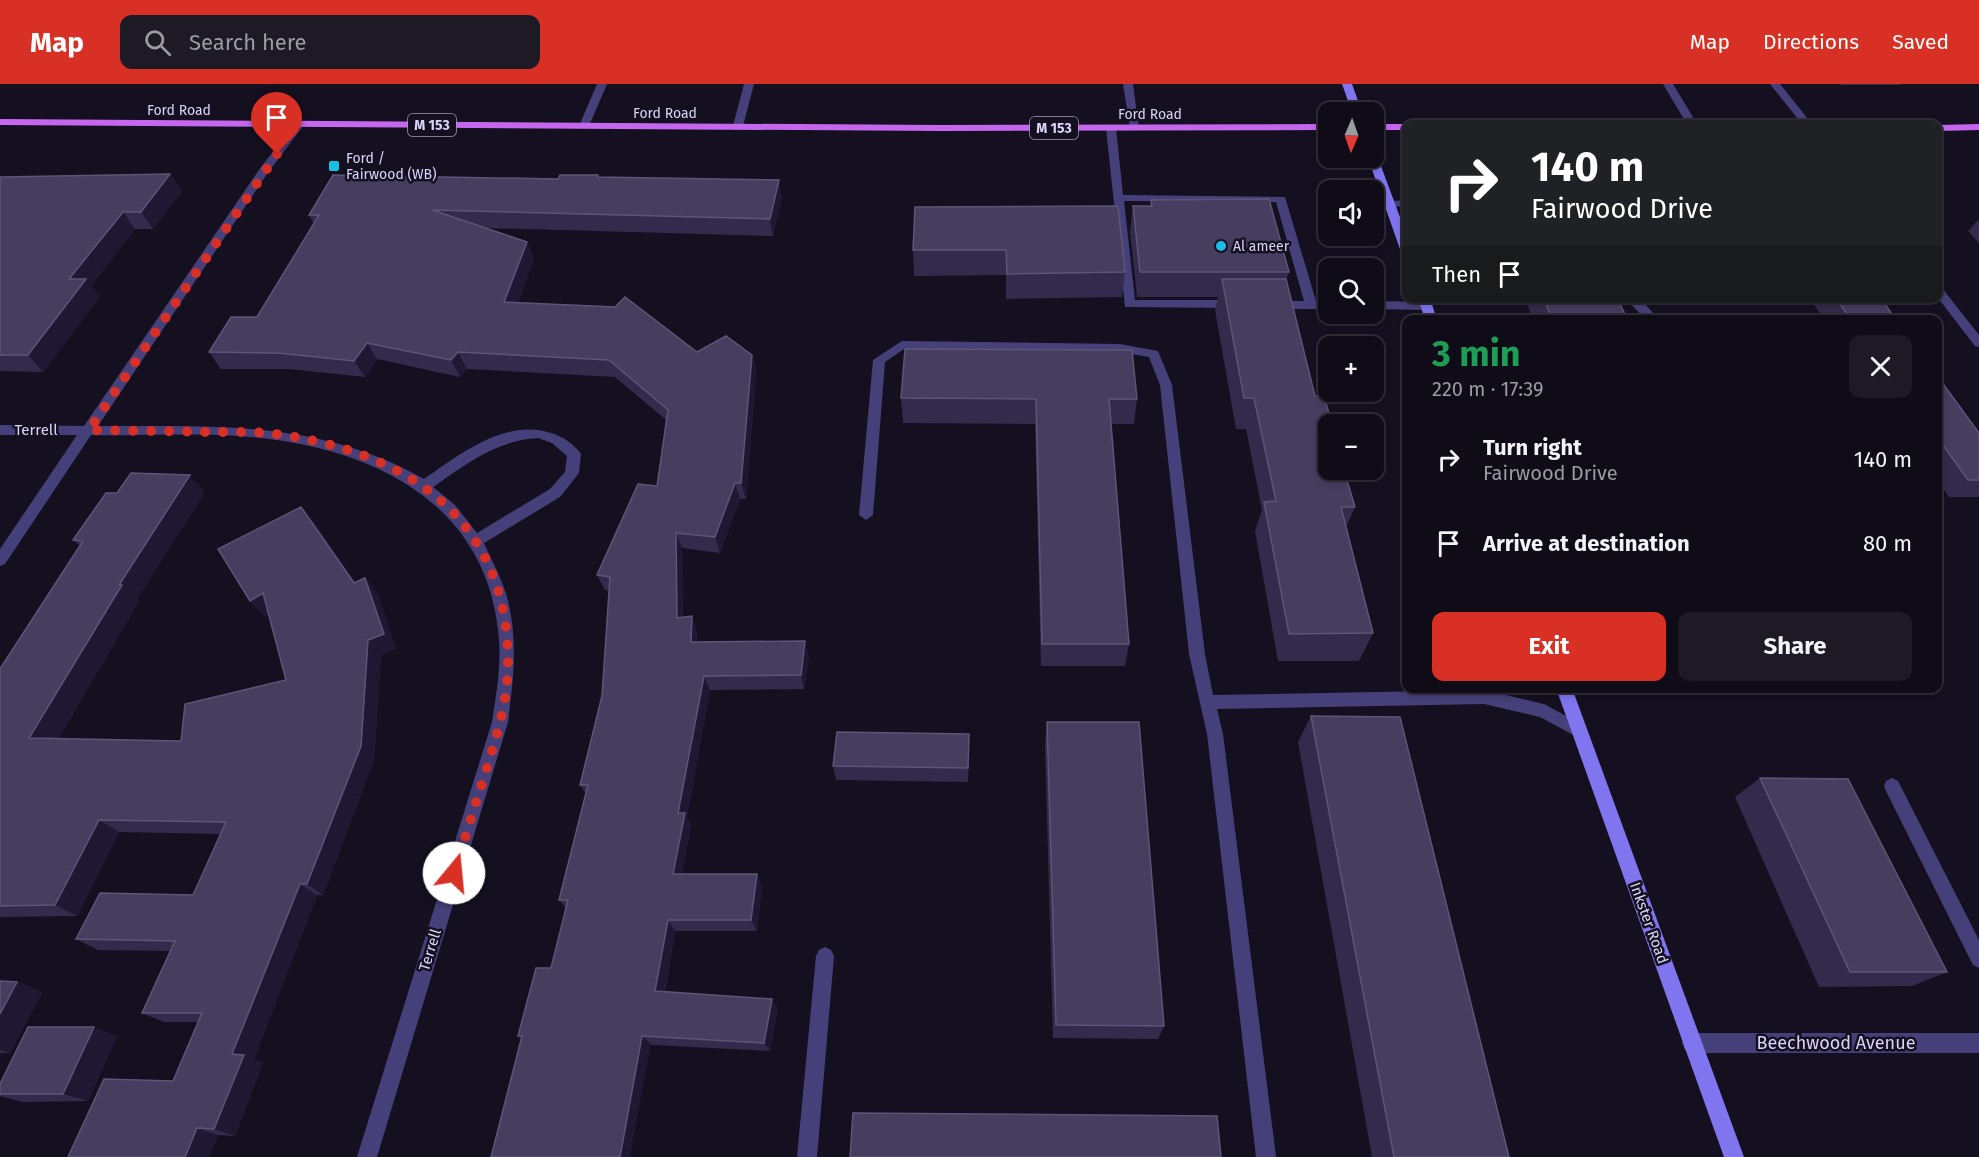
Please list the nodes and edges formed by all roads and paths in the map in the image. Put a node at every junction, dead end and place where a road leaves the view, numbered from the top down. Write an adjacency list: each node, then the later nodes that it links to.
1 (602, 84): 12 (street)
2 (749, 84): 13 (street)
3 (1128, 84): 18 (street)
4 (1347, 84): 7 (main road)
5 (1668, 84): 8 (street)
6 (1775, 84): 9 (street)
7 (1353, 102)
8 (1690, 120)
9 (1804, 120)
10 (0, 122): 11 (main road, Ford Road / M 153)
11 (300, 124): 12 (main road, Ford Road / M 153); 35 (street)
12 (584, 126): 13 (main road, Ford Road / M 153)
13 (738, 126): 17 (main road, Ford Road / M 153)
14 (1318, 127): 18 (main road, Ford Road / M 153)
15 (1384, 127): 16 (main road)
16 (1402, 127)
17 (1111, 128): 18 (main road, Ford Road / M 153); 22 (street)
18 (1135, 128)
19 (1942, 128): 20 (main road)
20 (1979, 128)
21 (1377, 168): 24 (main road)
22 (1118, 198): 30 (street); 30 (street)
23 (1402, 203): 24 (street)
24 (1390, 204): 25 (main road)
25 (1402, 238)
26 (1942, 296): 33 (street)
27 (1408, 303): 29 (street)
28 (1636, 303): 32 (street)
29 (1384, 304)
30 (1311, 305): 31 (street)
31 (1318, 305)
32 (1649, 315)
33 (1979, 343)
34 (0, 430): 35 (street, Terrell)
35 (89, 430): 36 (street, Terrell); 39 (street)
36 (424, 486): 38 (street, Terrell); 38 (street)
37 (867, 515): 41 (street)
38 (475, 541): 48 (street, Terrell)
39 (0, 560)
40 (1566, 693): 42 (main road, Inkster Road)
41 (1207, 702): 42 (street); 50 (street)
42 (1579, 731): 46 (main road, Inkster Road)
43 (1892, 786): 45 (street)
44 (825, 956): 49 (street)
45 (1979, 959)
46 (1692, 1043): 47 (street, Beechwood Avenue); 51 (main road, Inkster Road)
47 (1979, 1043)
48 (367, 1157)
49 (807, 1157)
50 (1266, 1157)
51 (1734, 1157)

